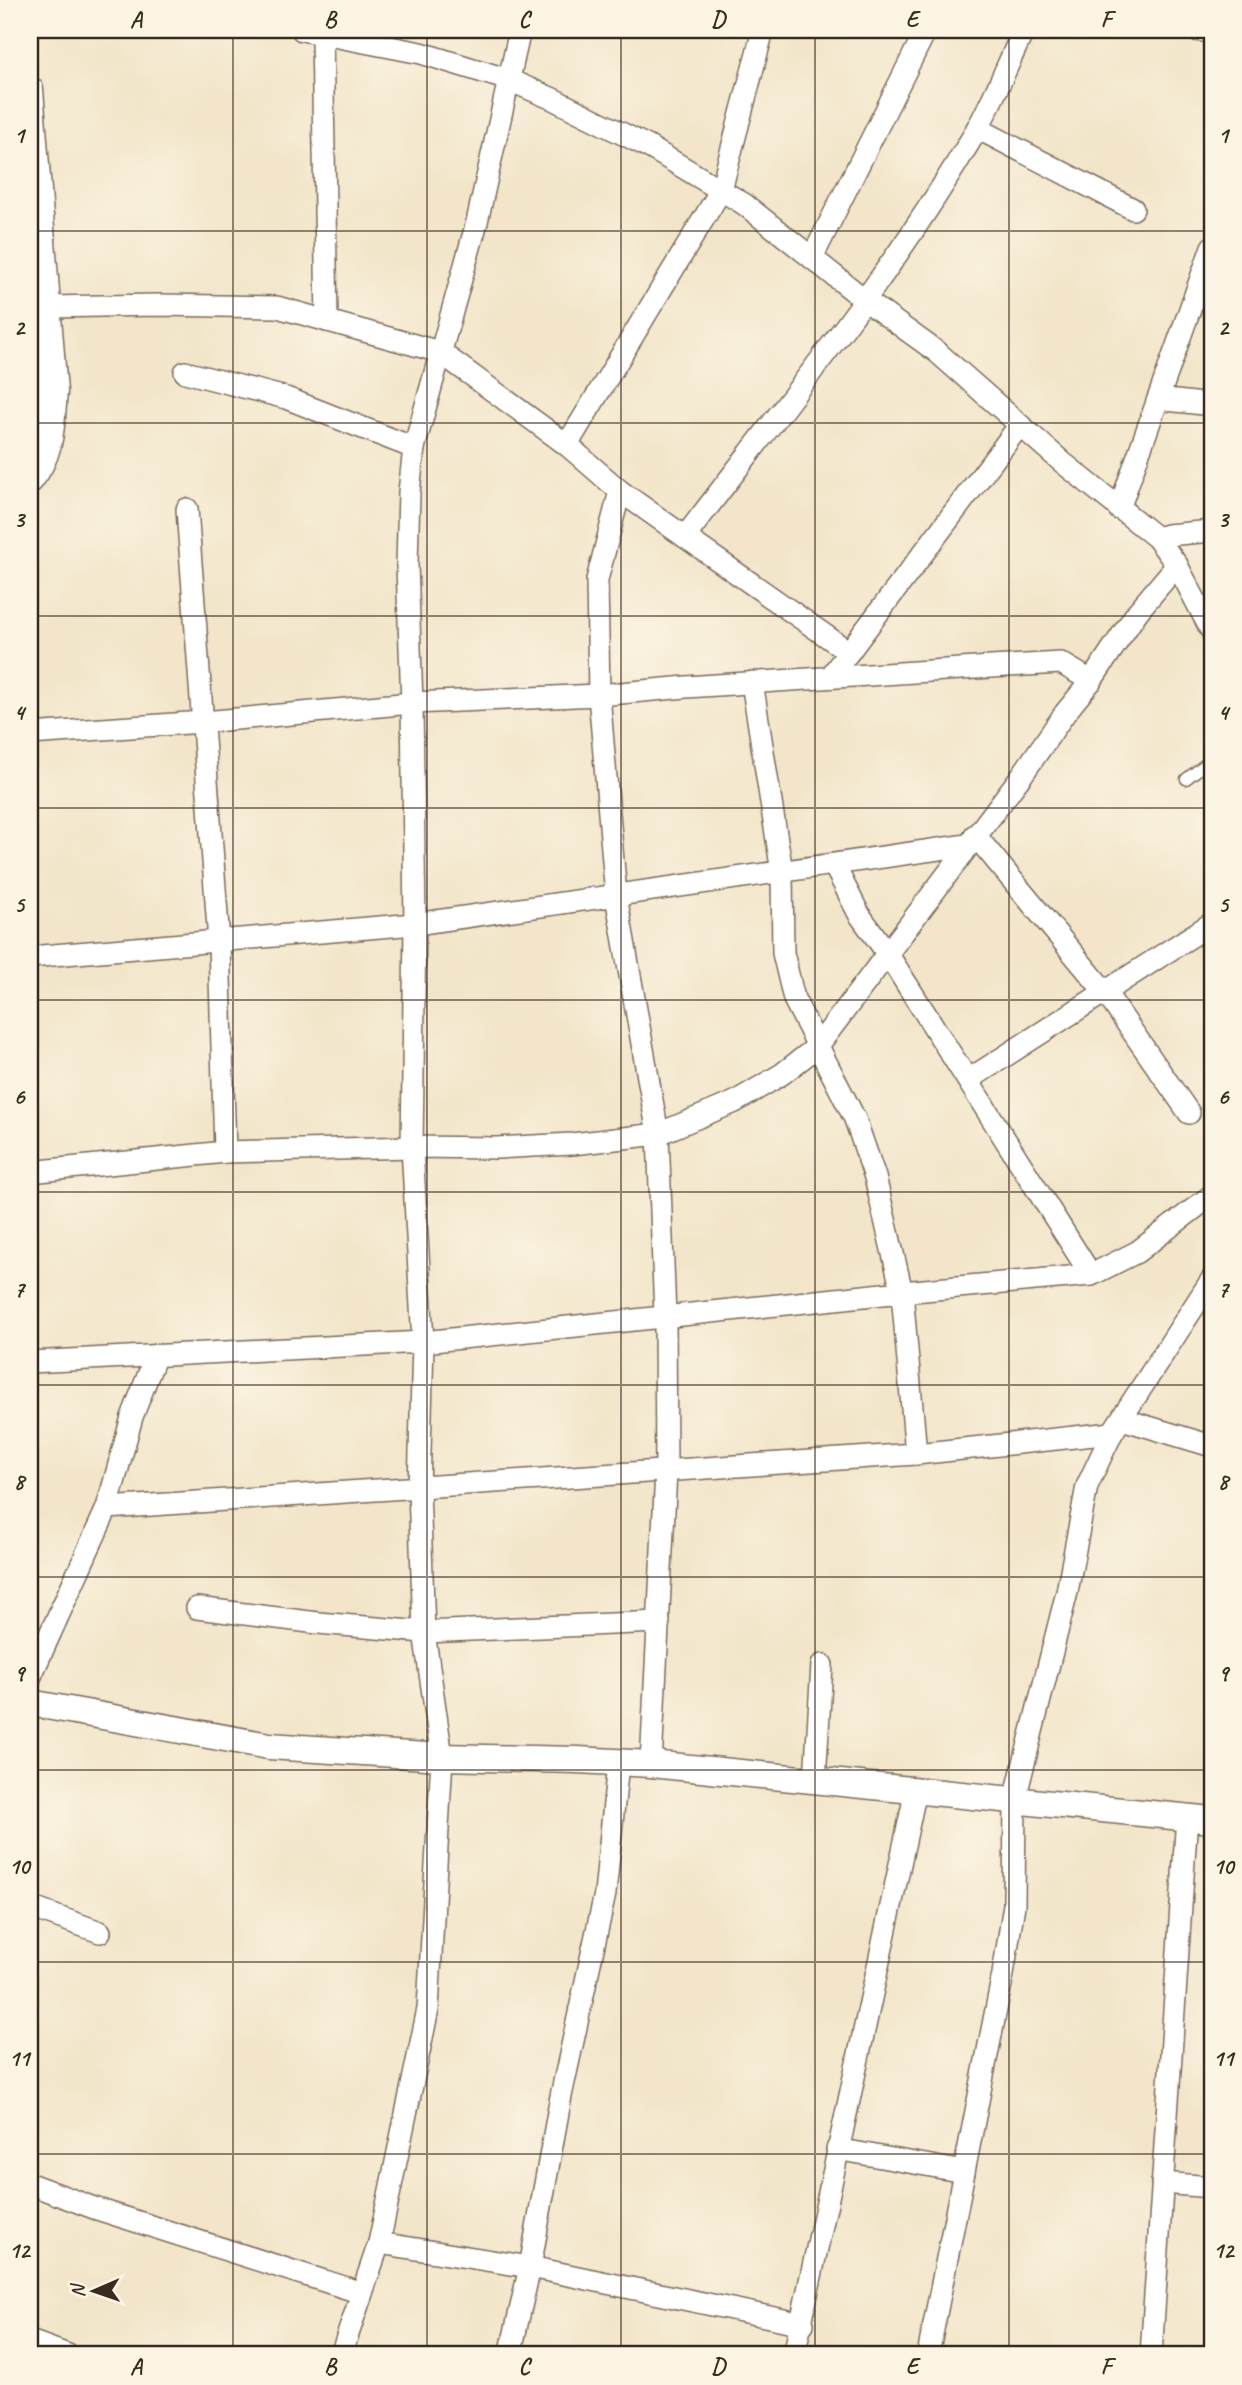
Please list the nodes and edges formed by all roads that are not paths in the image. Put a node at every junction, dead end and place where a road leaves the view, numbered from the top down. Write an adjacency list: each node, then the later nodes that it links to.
1 (520, 30): 8 (street)
2 (763, 30): 11 (street)
3 (926, 30): 14 (street)
4 (1024, 30): 10 (street)
5 (1195, 30): 7 (street)
6 (312, 32): 8 (street); 17 (street)
7 (1212, 32)
8 (509, 80): 11 (street); 18 (street)
9 (30, 90): 16 (street)
10 (977, 128): 12 (street); 15 (street)
11 (721, 190): 14 (street); 24 (street)
12 (1133, 209)
13 (1212, 247): 20 (street)
14 (812, 258): 15 (street)
15 (865, 300): 22 (street); 31 (street)
16 (39, 314): 17 (street); 23 (street); 26 (street)
17 (327, 321): 18 (street)
18 (440, 352): 24 (street); 25 (street)
19 (185, 372): 25 (street)
20 (1158, 399): 21 (street); 29 (street)
21 (1212, 405)
22 (1019, 426): 29 (street); 35 (street)
23 (30, 444)
24 (567, 445): 27 (street)
25 (414, 448): 40 (street)
26 (30, 480)
27 (621, 491): 31 (street); 39 (street)
28 (187, 509): 41 (street)
29 (1119, 509): 32 (street)
30 (1212, 531): 32 (street)
31 (685, 537): 35 (street)
32 (1157, 538): 33 (street)
33 (1177, 565): 34 (street); 37 (street)
34 (1212, 632)
35 (849, 652): 36 (street)
36 (830, 677): 37 (street); 38 (street)
37 (1091, 681): 45 (street)
38 (752, 682): 39 (street); 47 (street)
39 (599, 695): 40 (street); 48 (street)
40 (412, 704): 41 (street); 50 (street)
41 (203, 722): 42 (street); 51 (street)
42 (30, 734)
43 (1212, 759): 44 (lane)
44 (1186, 779)
45 (971, 840): 46 (street); 52 (street); 54 (street)
46 (834, 865): 47 (street); 52 (street)
47 (782, 872): 48 (street); 55 (street)
48 (616, 896): 50 (street); 58 (street)
49 (1212, 923): 54 (street)
50 (415, 924): 51 (street); 59 (street)
51 (219, 942): 53 (street); 60 (street)
52 (887, 953): 55 (street); 56 (street)
53 (30, 957)
54 (1105, 992): 56 (street); 57 (street)
55 (817, 1047): 58 (street); 65 (street)
56 (968, 1080): 63 (street)
57 (1189, 1112)
58 (657, 1134): 59 (street); 66 (street)
59 (412, 1147): 60 (street); 67 (street)
60 (225, 1152): 61 (street)
61 (30, 1172)
62 (1212, 1195): 63 (street)
63 (1091, 1275): 65 (street)
64 (1212, 1279): 70 (street)
65 (902, 1292): 66 (street); 72 (street)
66 (665, 1316): 67 (street); 73 (street)
67 (423, 1342): 68 (street); 74 (street)
68 (156, 1355): 69 (street); 75 (street)
69 (30, 1362)
70 (1117, 1426): 71 (street); 72 (street); 87 (street)
71 (1212, 1446)
72 (916, 1454): 73 (street)
73 (666, 1472): 74 (street); 77 (street)
74 (419, 1489): 75 (street); 78 (street)
75 (107, 1508): 80 (street)
76 (197, 1608): 78 (street)
77 (659, 1622): 78 (street); 84 (street)
78 (424, 1632): 82 (street)
79 (822, 1665): 85 (street)
80 (30, 1678)
81 (30, 1703): 82 (street)
82 (442, 1757): 83 (street); 96 (street)
83 (618, 1763): 84 (street); 97 (street)
84 (651, 1764): 85 (street)
85 (815, 1780): 86 (street)
86 (916, 1790): 87 (street); 91 (street)
87 (1015, 1799): 88 (street); 92 (street)
88 (1206, 1818): 93 (street)
89 (30, 1907): 90 (street)
90 (100, 1932)
91 (837, 2149): 92 (street); 99 (street)
92 (964, 2172): 105 (street)
93 (1162, 2183): 95 (street); 106 (street)
94 (30, 2184): 98 (street)
95 (1212, 2188)
96 (379, 2243): 97 (street); 98 (street)
97 (530, 2267): 99 (street); 103 (street)
98 (362, 2293): 102 (street)
99 (803, 2324): 104 (street)
100 (30, 2341): 101 (street)
101 (68, 2355)
102 (341, 2355)
103 (510, 2355)
104 (794, 2355)
105 (928, 2355)
106 (1151, 2355)

